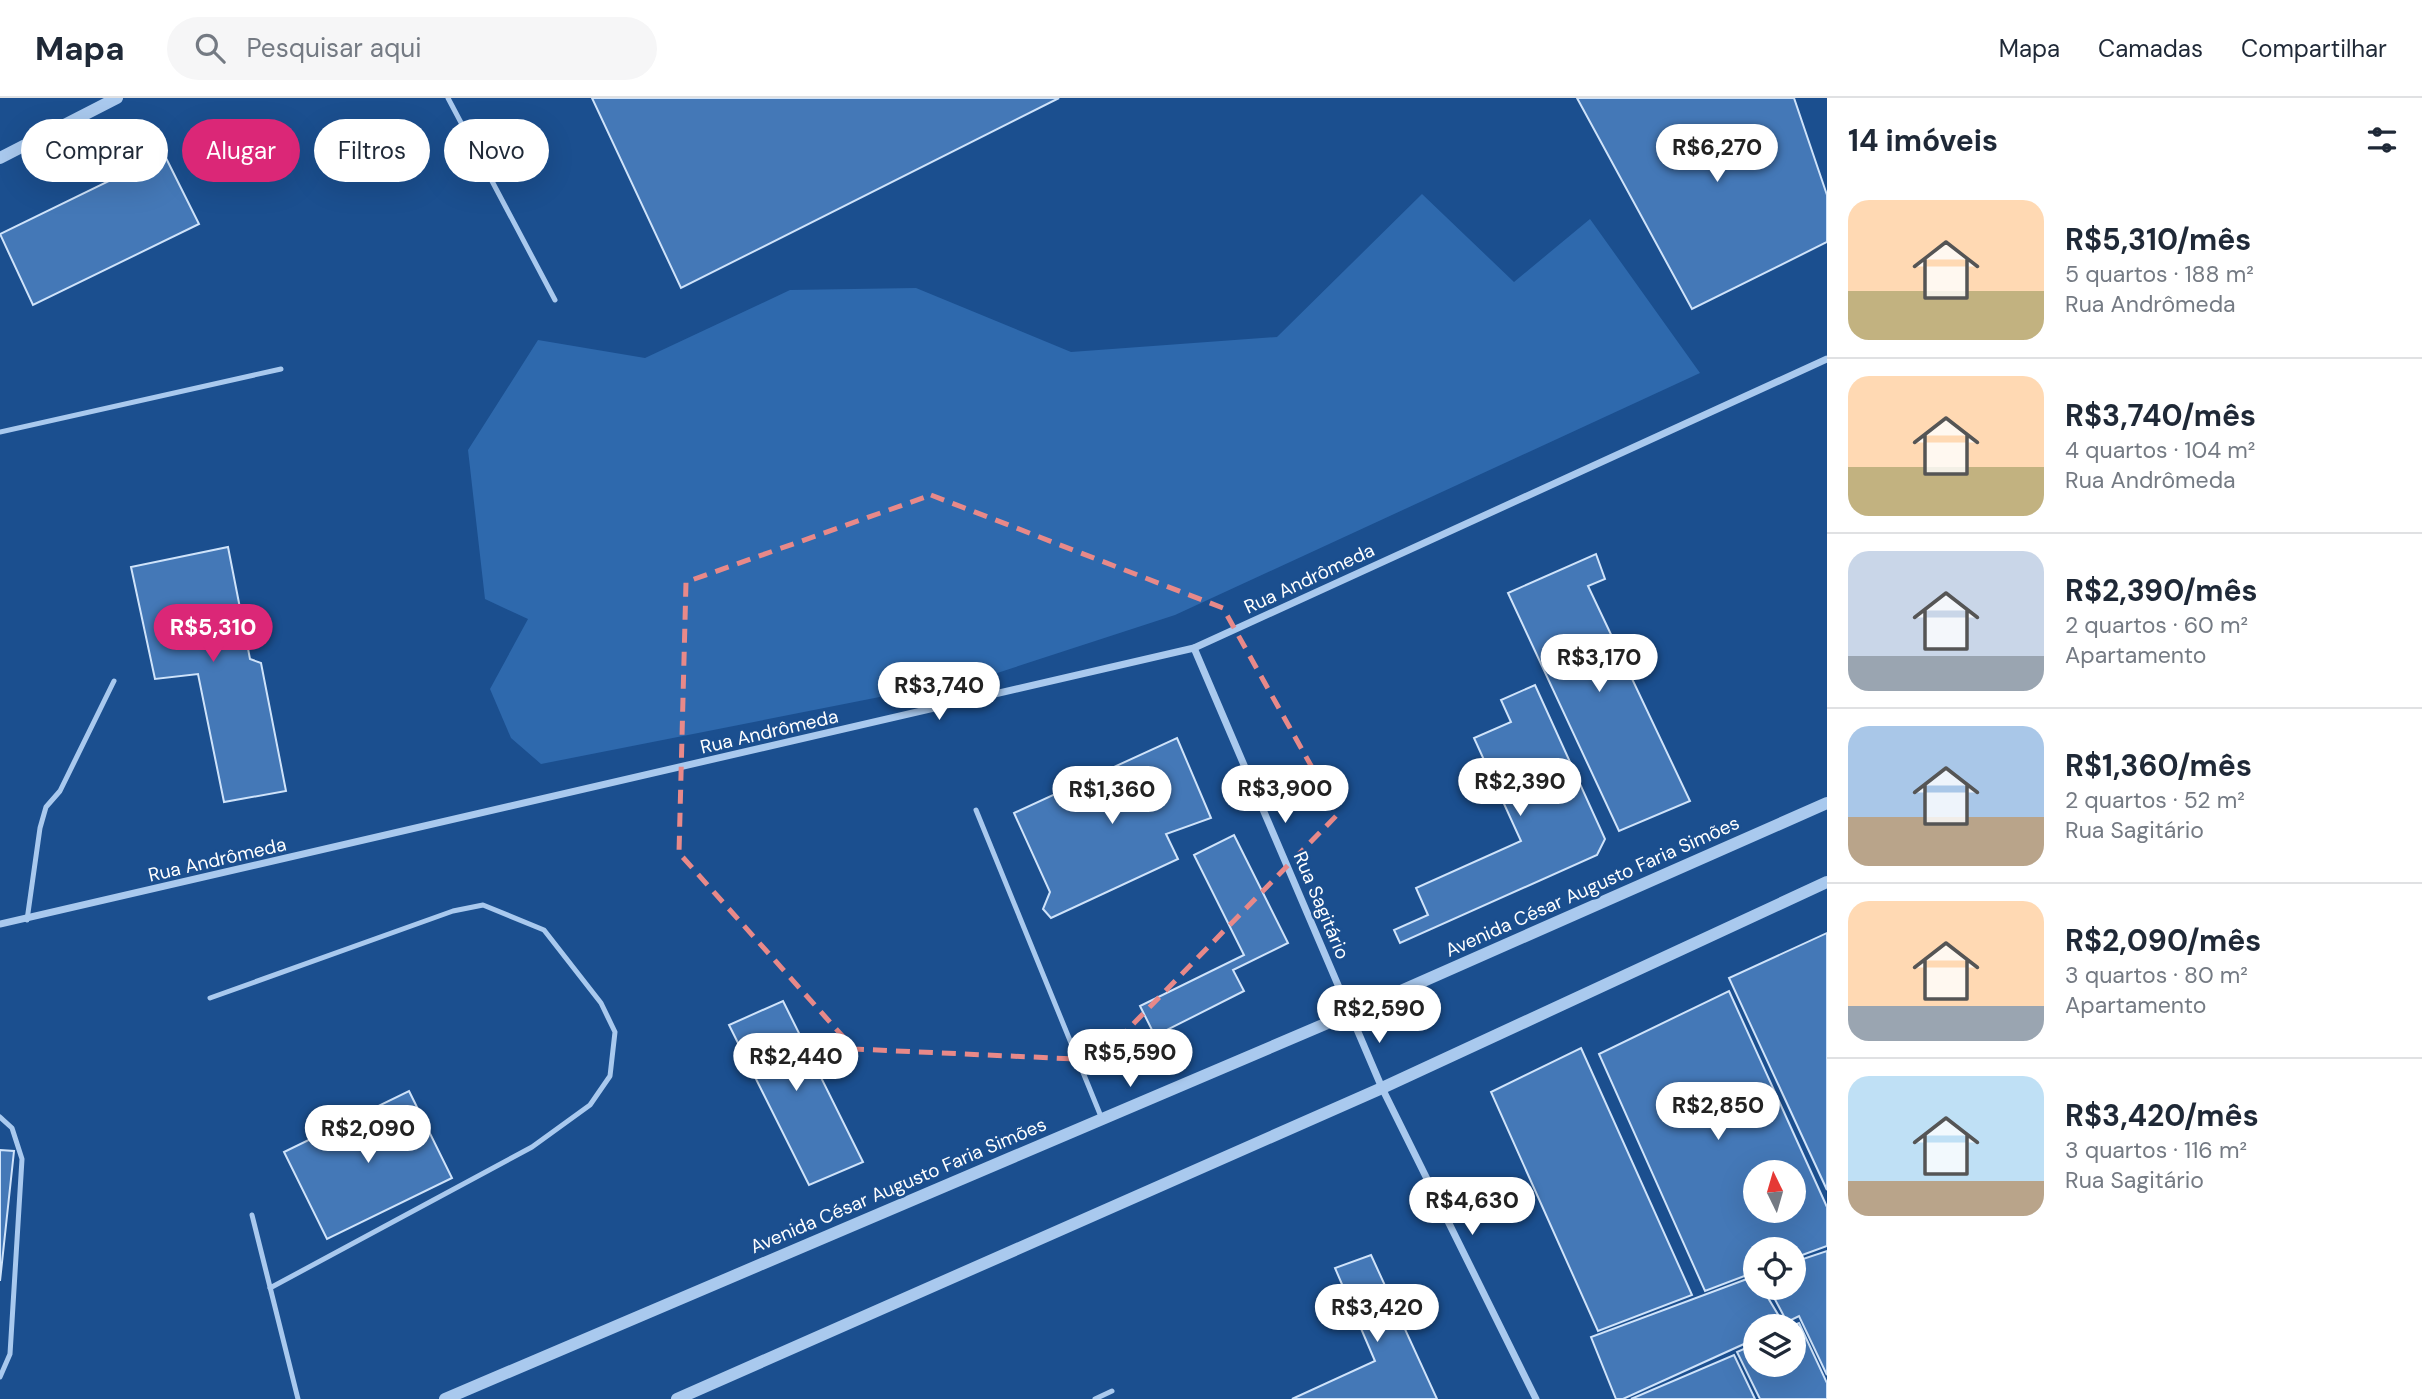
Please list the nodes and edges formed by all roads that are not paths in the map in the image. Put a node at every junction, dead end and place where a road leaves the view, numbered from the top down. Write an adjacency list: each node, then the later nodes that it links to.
1 (117, 98): 3 (street)
2 (448, 98): 4 (lane)
3 (0, 158)
4 (555, 300)
5 (1827, 359): 8 (street, Rua Andrômeda)
6 (281, 369): 7 (lane)
7 (0, 432)
8 (1194, 648): 13 (street, Rua Andrômeda); 16 (street, Rua Sagitário)
9 (114, 681): 13 (lane)
10 (1827, 803): 16 (street, Avenida César Augusto Faria Simões)
11 (976, 810): 19 (lane)
12 (1827, 882): 17 (street)
13 (27, 920): 14 (street, Rua Andrômeda)
14 (0, 924)
15 (209, 998): 21 (lane)
16 (1351, 1013): 17 (street, Rua Sagitário); 19 (street, Avenida César Augusto Faria Simões)
17 (1382, 1088): 26 (street); 28 (street, Rua Sagitário)
18 (0, 1117): 22 (lane)
19 (1102, 1119): 25 (street, Avenida César Augusto Faria Simões)
20 (252, 1215): 21 (lane)
21 (270, 1288): 24 (lane)
22 (0, 1377)
23 (1112, 1391): 27 (lane)
24 (298, 1399)
25 (445, 1399)
26 (677, 1399)
27 (1095, 1399)
28 (1536, 1399)

